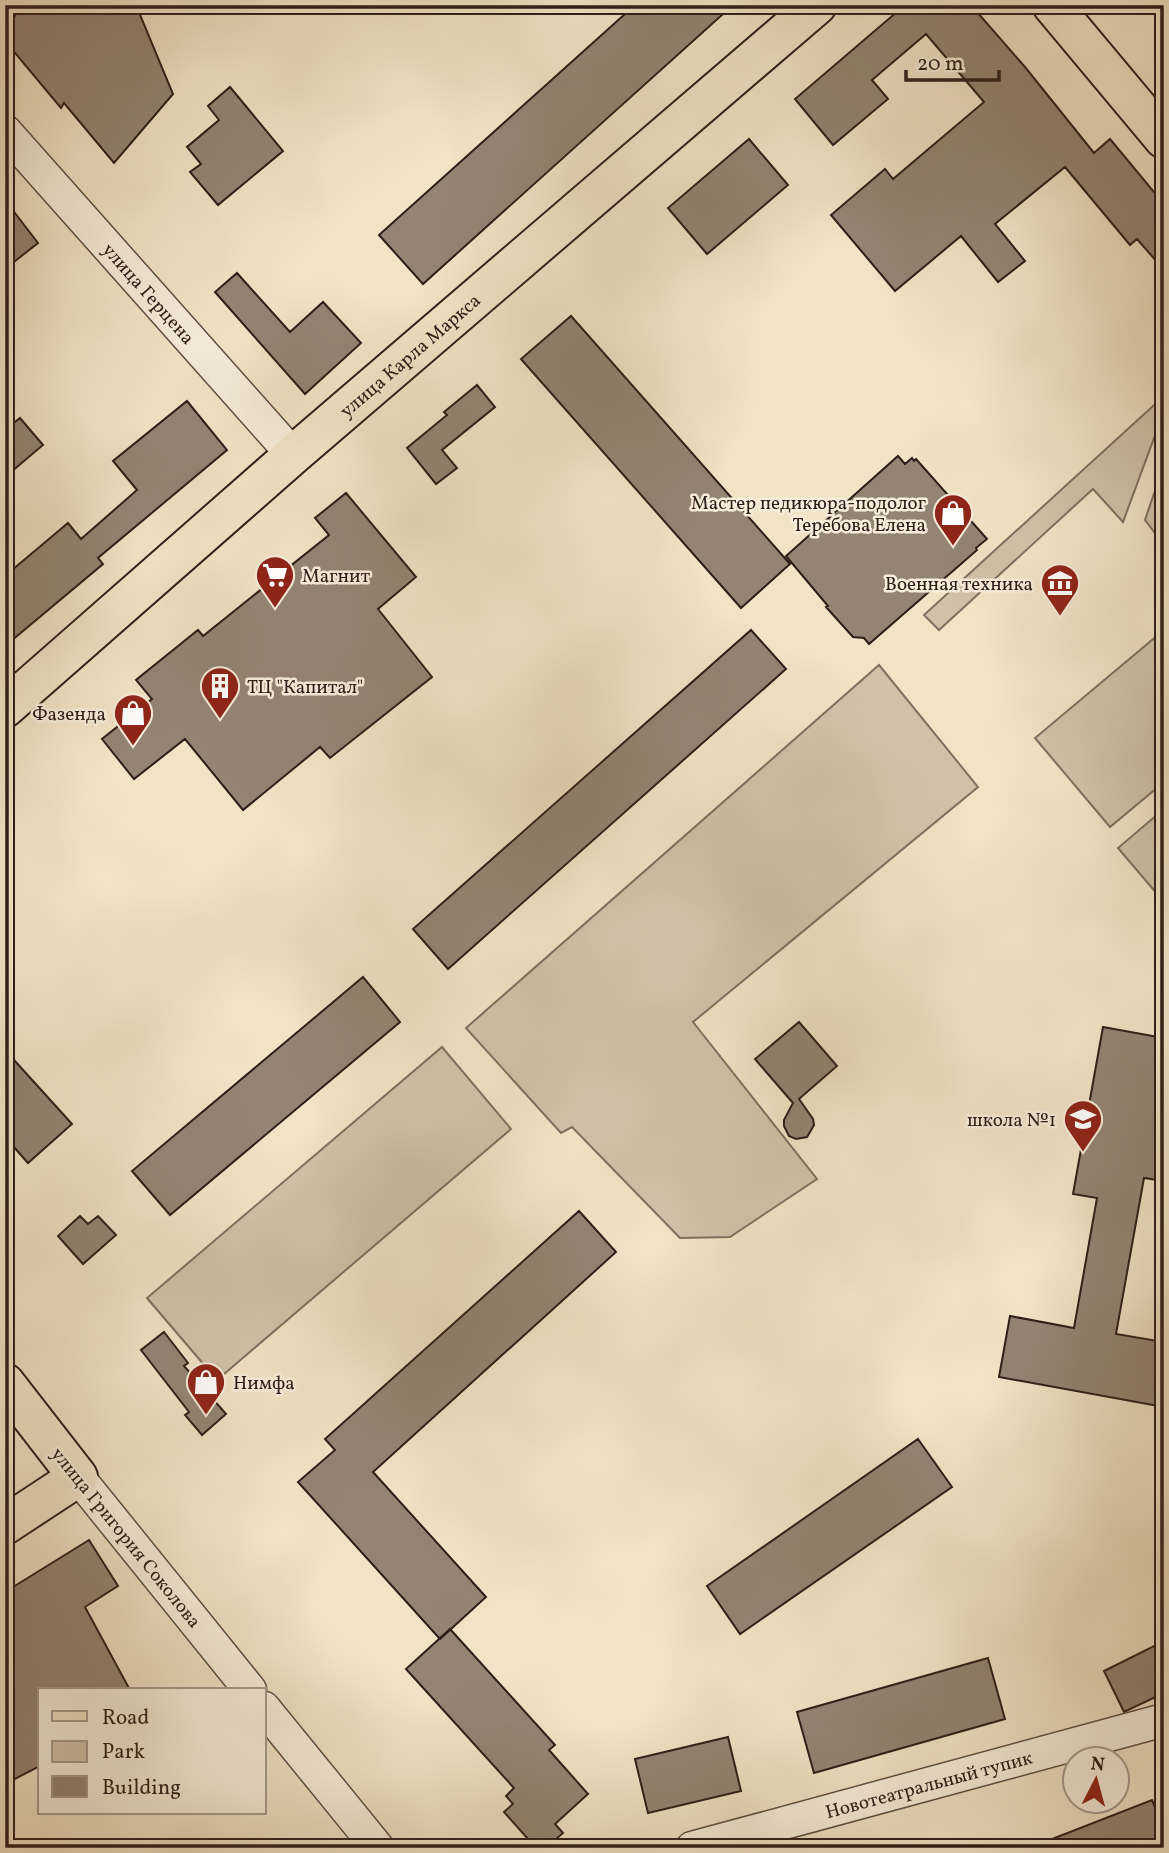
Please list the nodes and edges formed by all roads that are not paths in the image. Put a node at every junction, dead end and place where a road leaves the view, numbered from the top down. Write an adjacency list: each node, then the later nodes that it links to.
1 (817, 5): 5 (main road, улица Карла Маркса)
2 (1052, 5): 4 (main road)
3 (5, 131): 5 (street, улица Герцена)
4 (1164, 139)
5 (293, 455): 6 (main road, улица Карла Маркса)
6 (5, 708)
7 (5, 1383): 8 (main road, улица Григория Соколова)
8 (78, 1477): 9 (main road); 10 (street, улица Григория Соколова)
9 (5, 1525)
10 (248, 1688)
11 (266, 1710): 13 (street)
12 (1164, 1720): 14 (street, Новотеатральный тупик)
13 (378, 1848)
14 (692, 1848)

